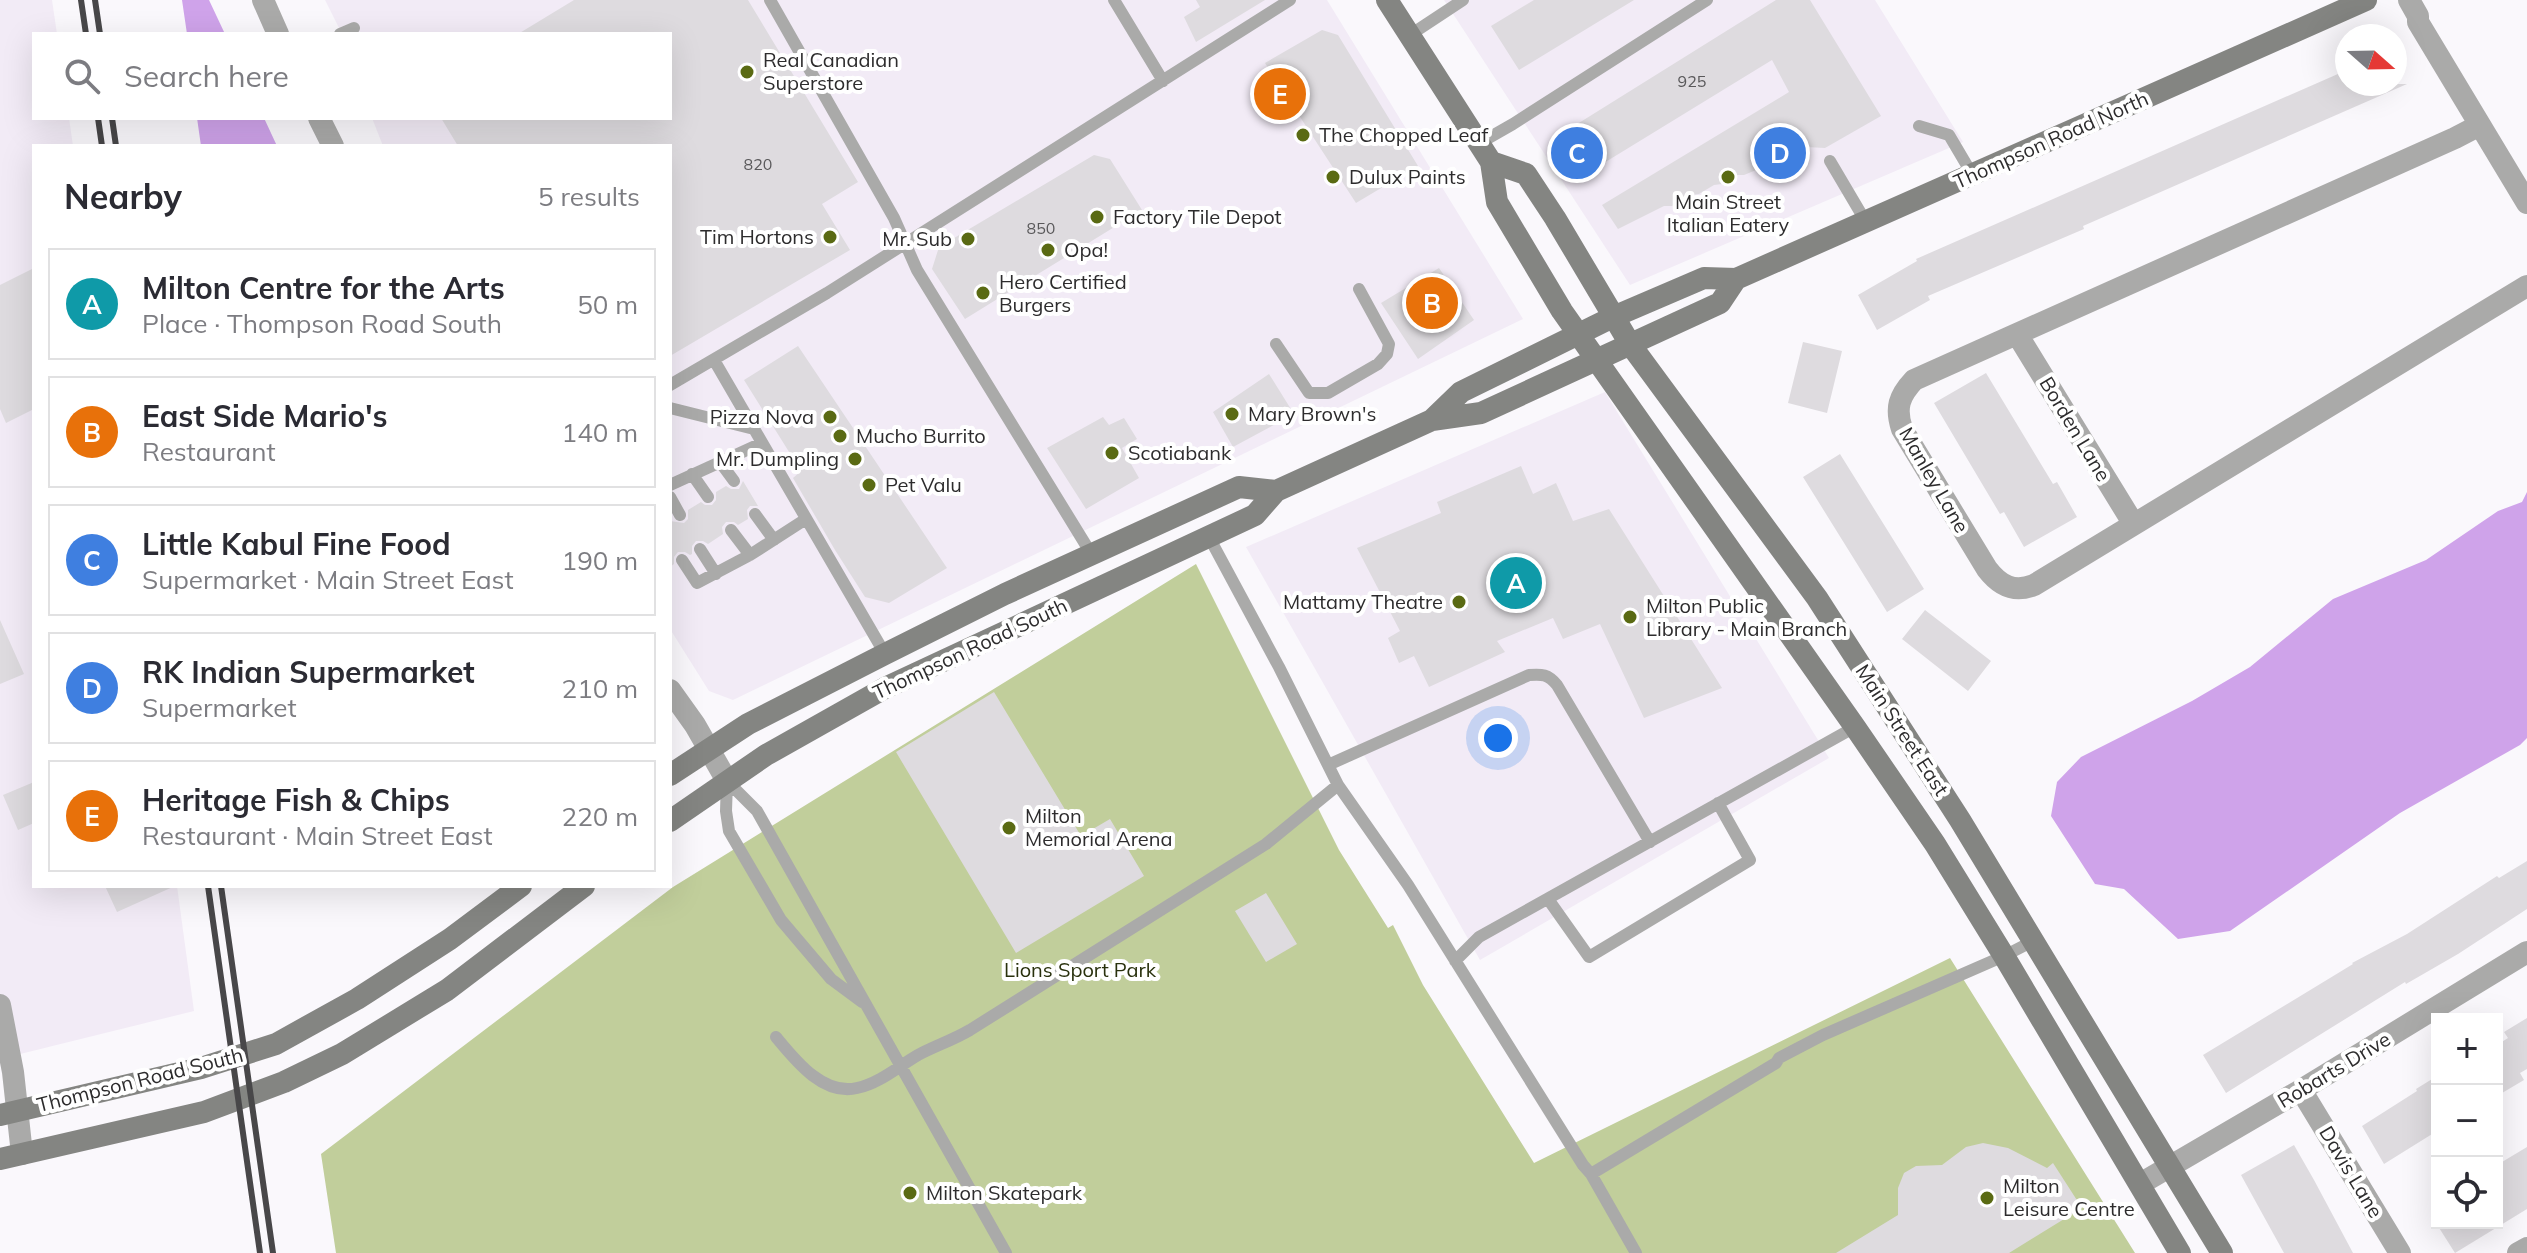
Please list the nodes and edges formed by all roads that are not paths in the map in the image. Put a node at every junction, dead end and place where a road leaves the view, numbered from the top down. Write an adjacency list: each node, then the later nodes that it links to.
1 (263, 0): 11 (street)
2 (770, 0): 24 (lane)
3 (1114, 0): 14 (lane)
4 (1290, 0): 14 (lane)
5 (1387, 0): 13 (main road, Main Street East)
6 (1463, 0): 13 (lane)
7 (1707, 0): 19 (lane)
8 (2366, 0): 21 (main road, Thompson Road North)
9 (2409, 0): 16 (street)
10 (354, 28): 12 (lane)
11 (277, 32)
12 (345, 32)
13 (1410, 35): 19 (main road, Main Street East)
14 (1163, 81): 24 (lane)
15 (320, 120): 18 (street)
16 (2480, 125): 22 (street); 29 (street, Manley Lane)
17 (1919, 126): 21 (lane)
18 (332, 144)
19 (1485, 153): 28 (main road, Main Street East); 28 (main road, Main Street East)
20 (1830, 161): 23 (lane)
21 (1972, 174): 23 (main road, Thompson Road North)
22 (2527, 203)
23 (1866, 222): 25 (main road, Thompson Road North)
24 (905, 244): 32 (lane); 54 (lane)
25 (1736, 279): 28 (main road, Thompson Road North); 31 (main road, Thompson Road North)
26 (2527, 286): 48 (street, Manley Lane)
27 (1359, 289): 30 (lane)
28 (1596, 325): 31 (main road, Main Street East); 31 (main road, Main Street East); 35 (main road, Thompson Road South)
29 (2017, 334): 48 (street, Borden Lane); 48 (street, Manley Lane)
30 (1276, 344)
31 (1614, 351): 35 (main road, Thompson Road South); 59 (main road, Main Street East); 71 (main road, Main Street East)
32 (714, 360): 33 (lane); 36 (lane)
33 (672, 384)
34 (672, 408): 36 (lane)
35 (1432, 420): 42 (main road, Thompson Road South)
36 (754, 429): 37 (lane)
37 (762, 443): 38 (lane); 47 (lane)
38 (720, 462): 39 (lane); 40 (lane)
39 (692, 474): 41 (lane); 43 (lane)
40 (734, 481)
41 (672, 484)
42 (1276, 491): 50 (main road, Thompson Road South); 54 (main road, Thompson Road South)
43 (708, 497)
44 (672, 501): 46 (lane)
45 (755, 514): 51 (lane)
46 (680, 515)
47 (806, 519): 51 (lane); 57 (lane)
48 (2133, 523)
49 (731, 530): 53 (lane)
50 (1209, 537): 61 (lane); 63 (main road, Thompson Road South)
51 (774, 540): 53 (lane)
52 (700, 549): 56 (lane)
53 (750, 555): 56 (lane)
54 (1092, 555): 57 (main road, Thompson Road South)
55 (682, 560): 56 (lane)
56 (716, 574)
57 (885, 654): 60 (main road, Thompson Road South)
58 (672, 693): 60 (street)
59 (1855, 727): 65 (lane); 73 (main road, Main Street East)
60 (709, 749): 62 (main road, Thompson Road South); 63 (street)
61 (1328, 765): 64 (lane); 67 (lane)
62 (672, 774)
63 (727, 781): 66 (main road, Thompson Road South); 76 (lane); 76 (lane)
64 (1338, 785): 74 (lane); 78 (lane)
65 (1718, 803): 67 (lane); 70 (lane)
66 (672, 820)
67 (1650, 842): 70 (lane)
68 (518, 888): 80 (main road, Thompson Road South)
69 (581, 888): 81 (main road, Thompson Road South)
70 (1548, 899): 74 (lane)
71 (2033, 941): 73 (lane); 82 (main road, Main Street East)
72 (2527, 952): 79 (street, Robarts Drive)
73 (2004, 956): 83 (lane); 84 (main road, Main Street East)
74 (1455, 961): 83 (lane)
75 (0, 1005): 80 (street)
76 (867, 1006): 78 (lane)
77 (776, 1037): 78 (lane)
78 (901, 1066): 87 (lane)
79 (2301, 1090): 82 (street, Robarts Drive); 90 (street, Davis Lane)
80 (8, 1113): 81 (street)
81 (11, 1156)
82 (2170, 1167): 84 (street, Robarts Drive); 89 (main road, Main Street East)
83 (1591, 1174): 88 (lane)
84 (2140, 1184): 86 (main road, Main Street East)
85 (2527, 1248): 91 (street)
86 (2176, 1251)
87 (1006, 1253)
88 (1636, 1253)
89 (2222, 1253)
90 (2400, 1253)
91 (2518, 1253)

